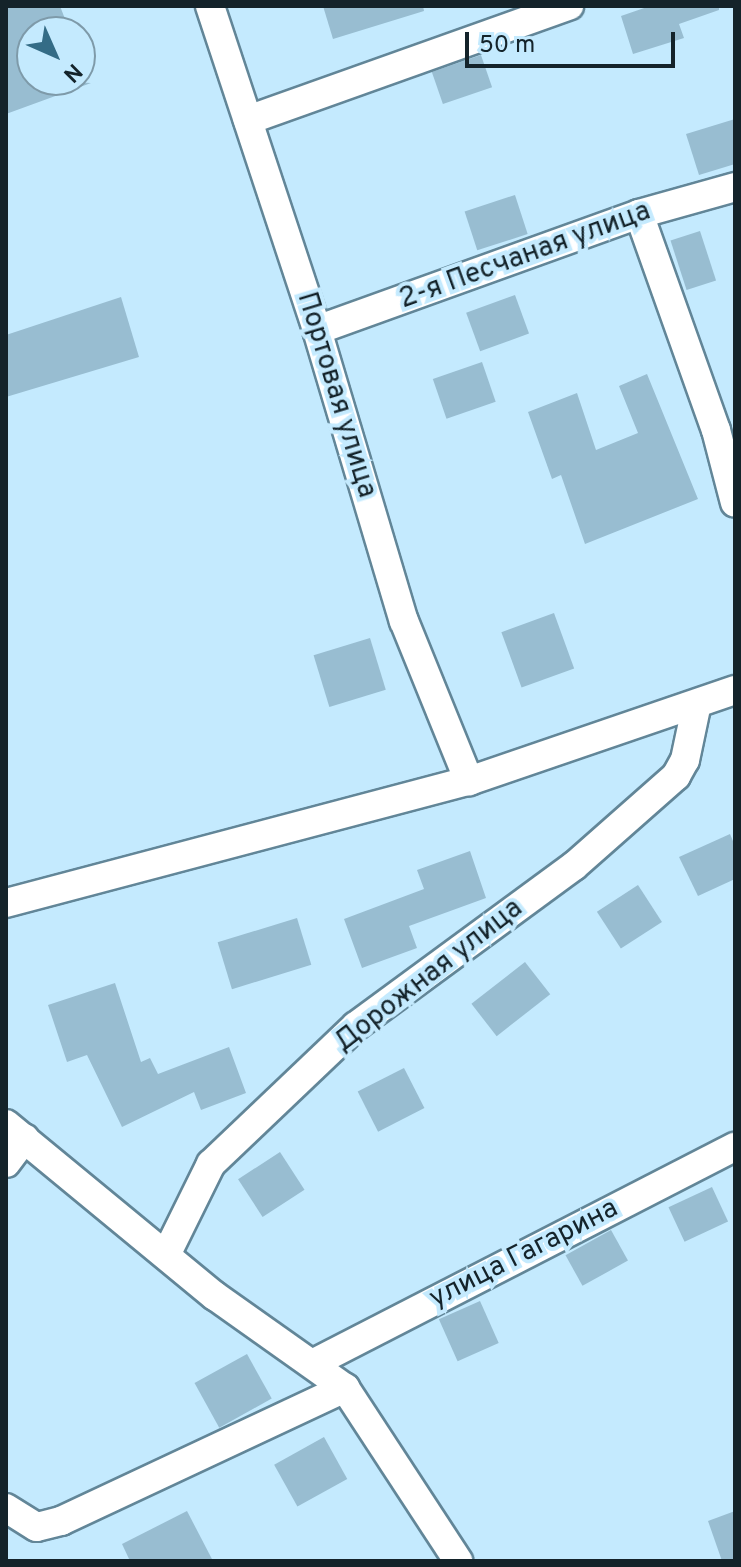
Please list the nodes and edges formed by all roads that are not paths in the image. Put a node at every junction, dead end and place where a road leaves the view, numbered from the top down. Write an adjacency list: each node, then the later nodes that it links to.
1 (210, 6): 3 (street, Портовая улица)
2 (569, 6): 3 (street)
3 (248, 120): 6 (street, Портовая улица)
4 (735, 187): 5 (street, 2-я Песчаная улица)
5 (639, 214): 6 (street, 2-я Песчаная улица); 7 (street)
6 (317, 330): 11 (street, Портовая улица)
7 (725, 427): 8 (street)
8 (735, 503)
9 (735, 690): 10 (street)
10 (696, 708): 11 (street); 16 (street, Дорожная улица)
11 (469, 781): 12 (street)
12 (6, 903)
13 (16, 1131): 15 (street); 16 (street)
14 (735, 1147): 17 (street, улица Гагарина)
15 (6, 1163)
16 (166, 1255): 17 (street)
17 (314, 1363): 18 (street)
18 (345, 1388): 19 (street); 20 (street)
19 (6, 1508)
20 (458, 1561)

